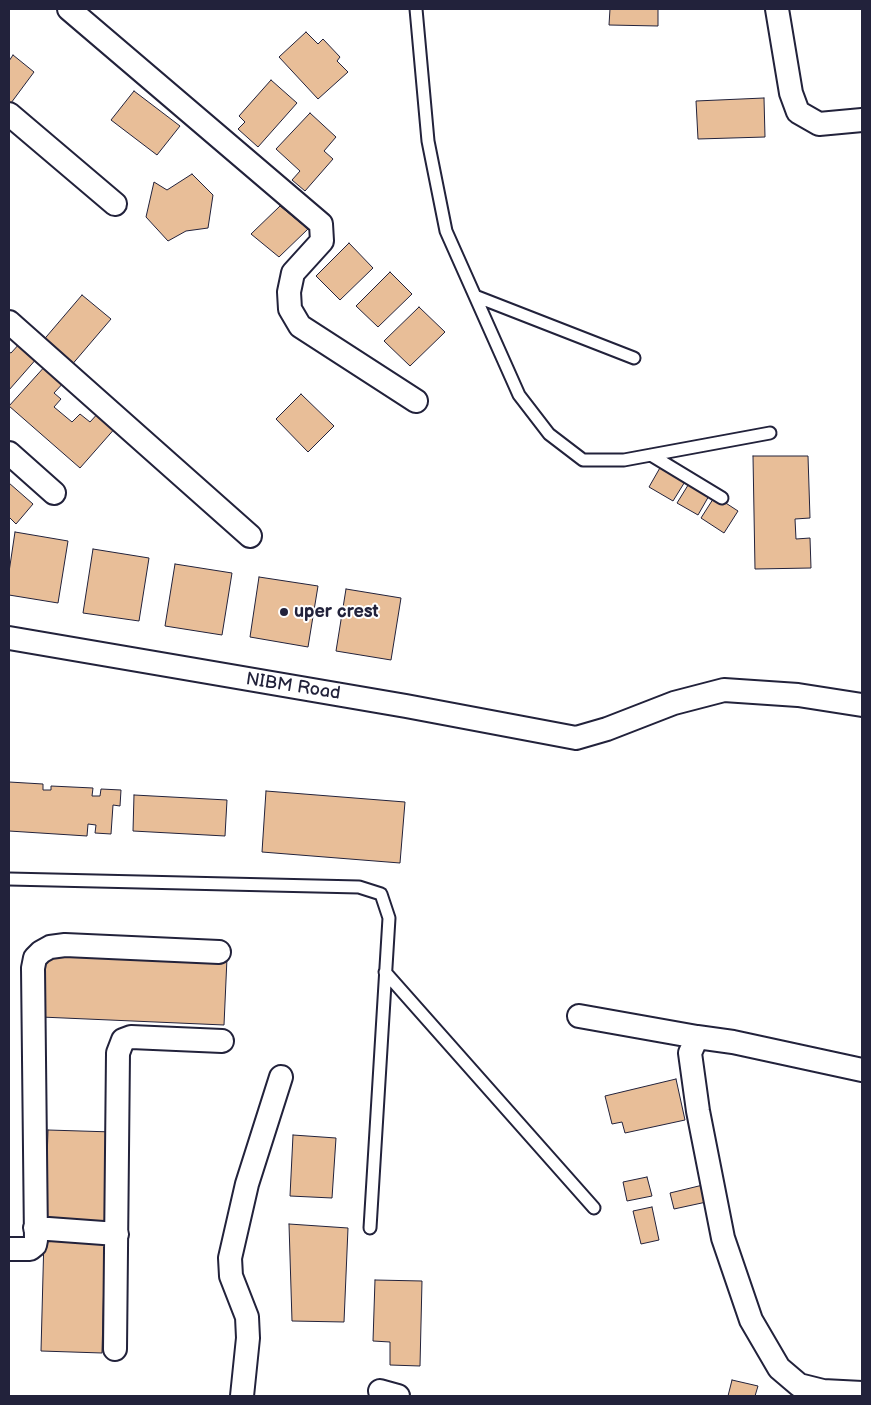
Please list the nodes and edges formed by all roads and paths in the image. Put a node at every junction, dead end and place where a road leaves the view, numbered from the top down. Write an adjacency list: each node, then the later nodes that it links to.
1 (69, 9): 10 (street)
2 (416, 9): 7 (lane)
3 (776, 9): 5 (street)
4 (9, 114): 6 (street)
5 (862, 120)
6 (115, 204)
7 (475, 296): 9 (lane); 13 (lane)
8 (9, 322): 16 (street)
9 (634, 358)
10 (416, 401)
11 (770, 433): 13 (lane)
12 (9, 453): 14 (street)
13 (651, 455): 15 (lane)
14 (54, 493)
15 (722, 498)
16 (250, 536)
17 (9, 638): 18 (street, NIBM Road)
18 (862, 705)
19 (9, 879): 21 (lane)
20 (219, 952): 28 (street)
21 (385, 972): 27 (lane); 29 (lane)
22 (579, 1016): 23 (street)
23 (697, 1037): 25 (street); 33 (street)
24 (222, 1041): 30 (street)
25 (862, 1070)
26 (281, 1077): 34 (street)
27 (594, 1208)
28 (35, 1228): 30 (street); 31 (street)
29 (370, 1228)
30 (117, 1234): 32 (street)
31 (9, 1249)
32 (115, 1349)
33 (862, 1393)
34 (242, 1396)

